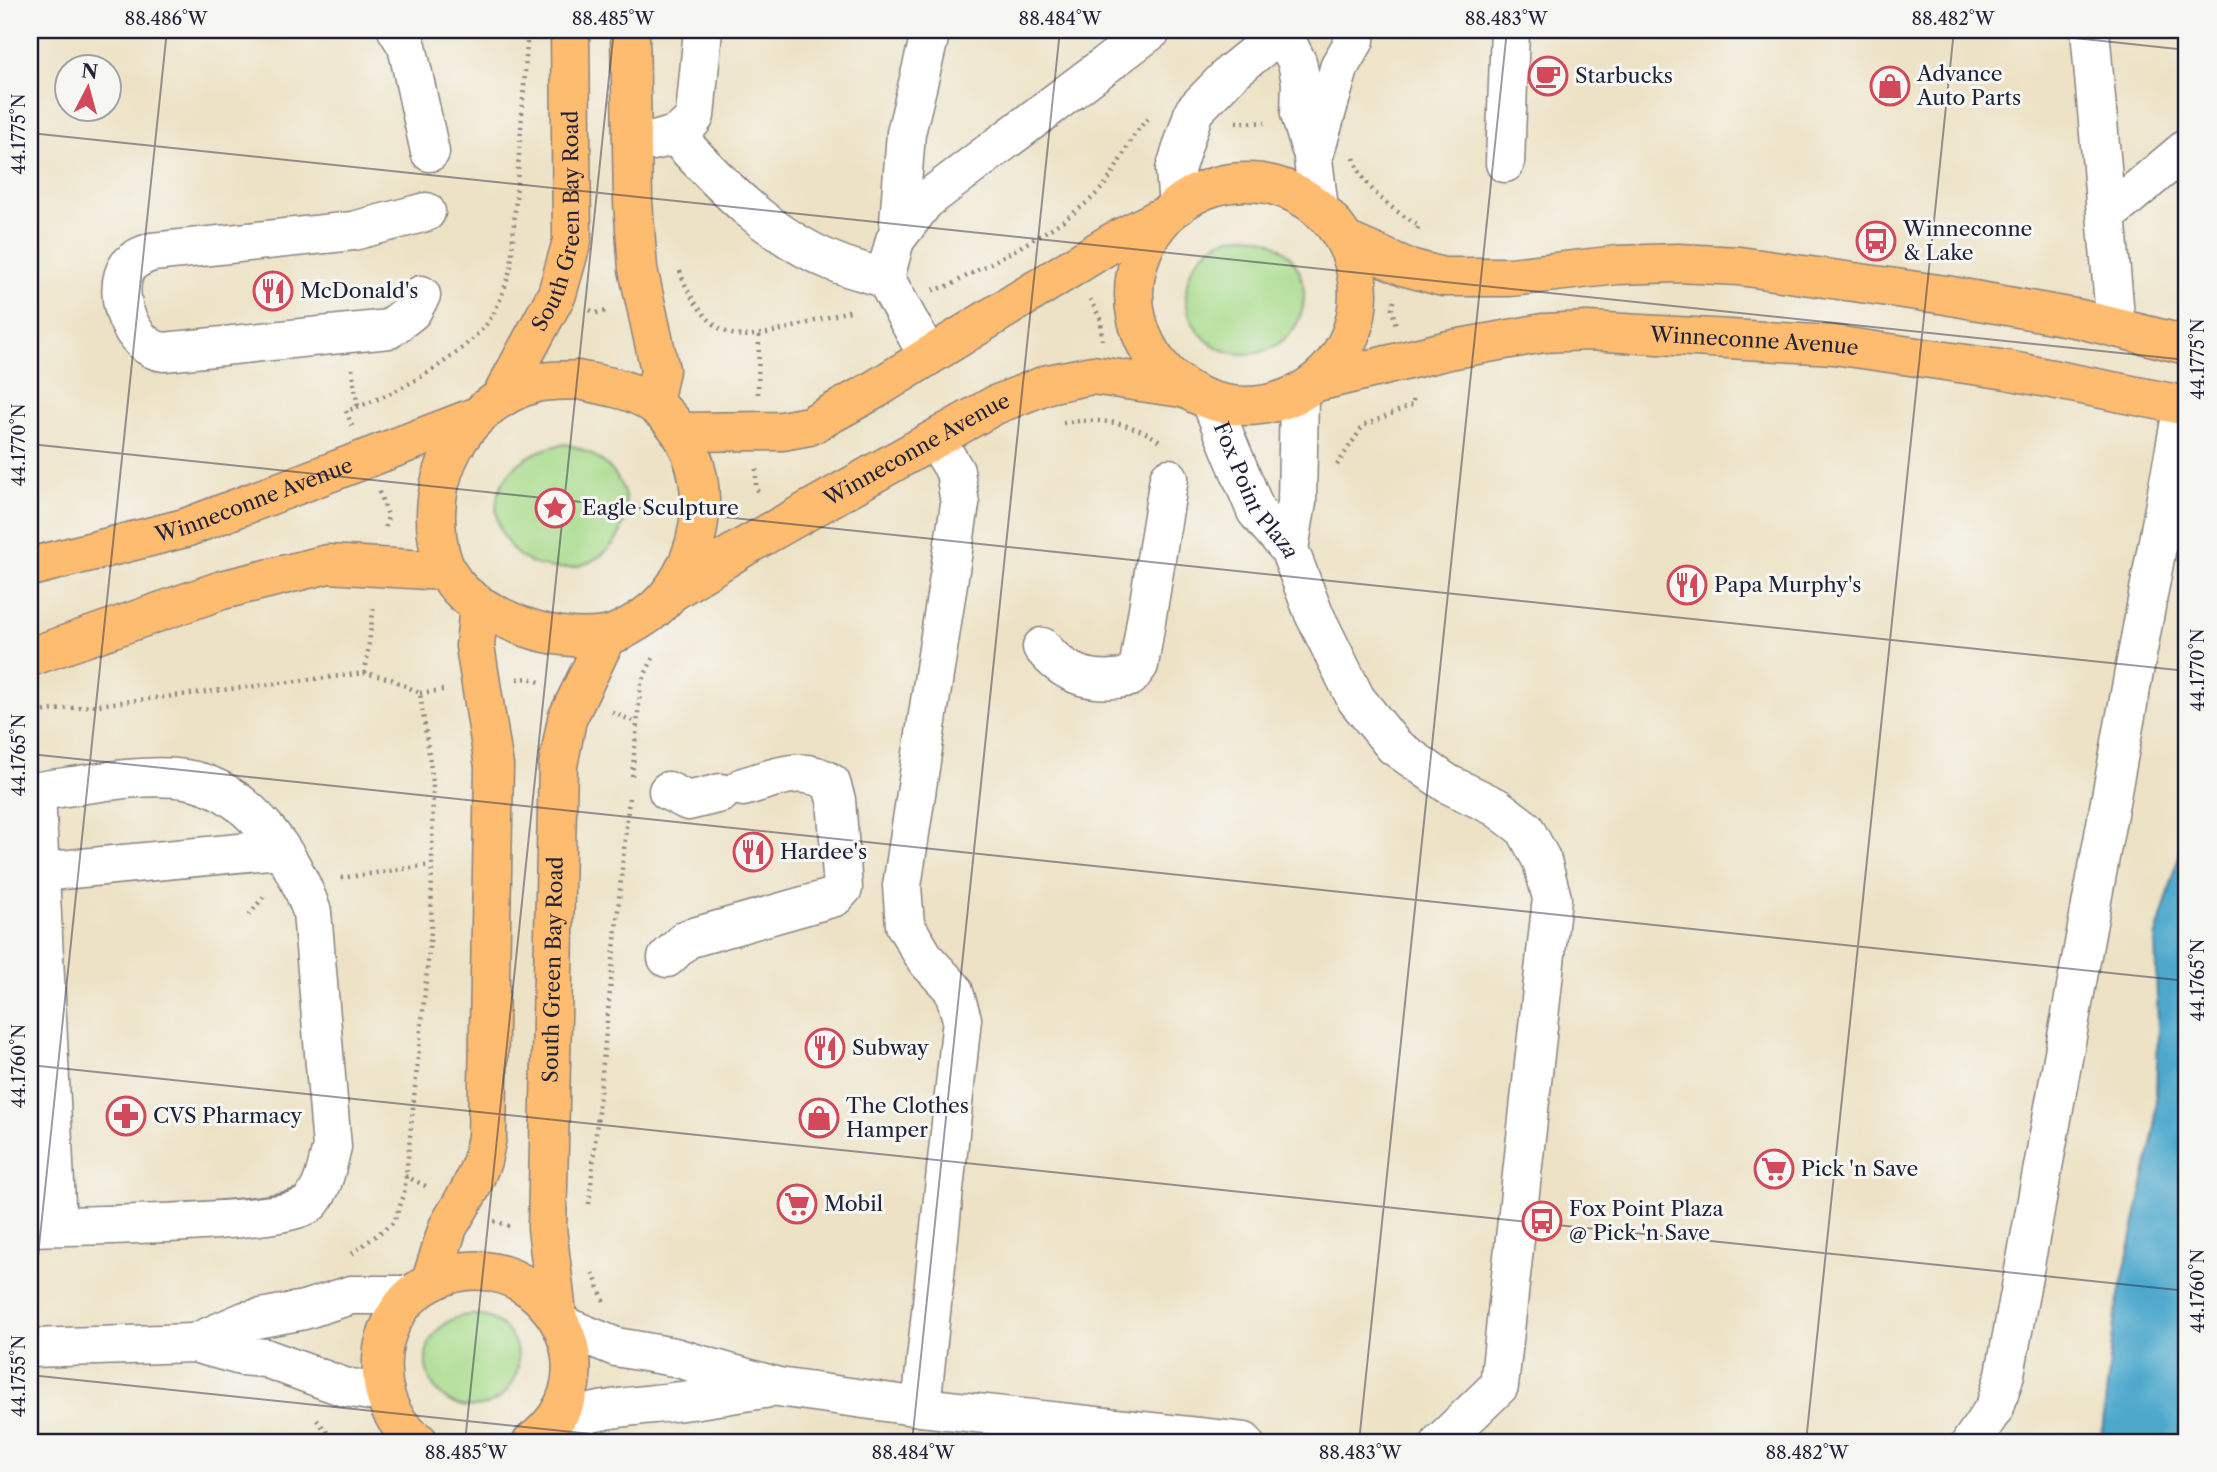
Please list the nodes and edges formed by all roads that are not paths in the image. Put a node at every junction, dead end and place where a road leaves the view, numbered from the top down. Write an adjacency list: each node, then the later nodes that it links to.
1 (397, 30): 15 (street)
2 (570, 30): 32 (main road, South Green Bay Road)
3 (630, 30): 13 (main road)
4 (703, 30): 11 (street)
5 (931, 30): 21 (street)
6 (1152, 30): 21 (street)
7 (1282, 30): 12 (street); 18 (street)
8 (1356, 30): 12 (street)
9 (1510, 30): 16 (street)
10 (2090, 30): 20 (street)
11 (675, 135): 13 (street); 23 (street)
12 (1312, 137): 17 (street)
13 (632, 147): 30 (main road)
14 (2187, 148): 20 (street)
15 (430, 152)
16 (1505, 163)
17 (1319, 209): 18 (main road); 22 (main road)
18 (1172, 210): 27 (main road); 29 (main road)
19 (426, 212): 24 (street)
20 (2107, 215): 25 (street)
21 (898, 236): 23 (street)
22 (1345, 240): 25 (main road); 28 (main road)
23 (891, 288): 27 (street)
24 (421, 295)
25 (2116, 328): 26 (main road)
26 (2187, 345)
27 (928, 356): 33 (main road)
28 (1310, 388): 29 (main road); 31 (main road, Winneconne Avenue); 36 (street, Fox Point Plaza)
29 (1197, 395): 34 (main road, Winneconne Avenue); 36 (street, Fox Point Plaza)
30 (653, 403): 32 (main road, Winneconne Avenue); 33 (main road)
31 (2185, 405): 61 (street)
32 (487, 408): 37 (main road, Winneconne Avenue); 38 (main road, South Green Bay Road)
33 (681, 432): 39 (main road)
34 (936, 440): 39 (main road, Winneconne Avenue); 55 (street)
35 (1167, 462): 42 (street)
36 (1289, 550): 60 (street)
37 (30, 567)
38 (444, 570): 40 (main road); 43 (main road)
39 (671, 592): 41 (main road)
40 (479, 606): 41 (main road); 50 (main road)
41 (607, 636): 51 (main road, South Green Bay Road)
42 (1042, 647)
43 (30, 657)
44 (668, 791): 48 (street)
45 (33, 792): 46 (street); 47 (street)
46 (280, 849): 47 (street); 49 (street)
47 (40, 872): 49 (street)
48 (667, 958)
49 (43, 1226)
50 (421, 1288): 51 (main road); 52 (street); 56 (main road)
51 (559, 1320): 54 (street); 57 (main road, South Green Bay Road)
52 (194, 1343): 53 (street); 56 (street)
53 (30, 1348)
54 (778, 1387): 55 (street); 57 (street)
55 (921, 1407): 59 (street)
56 (388, 1417): 58 (main road)
57 (541, 1434)
58 (419, 1442)
59 (1244, 1442)
60 (1441, 1442)
61 (1971, 1442)

